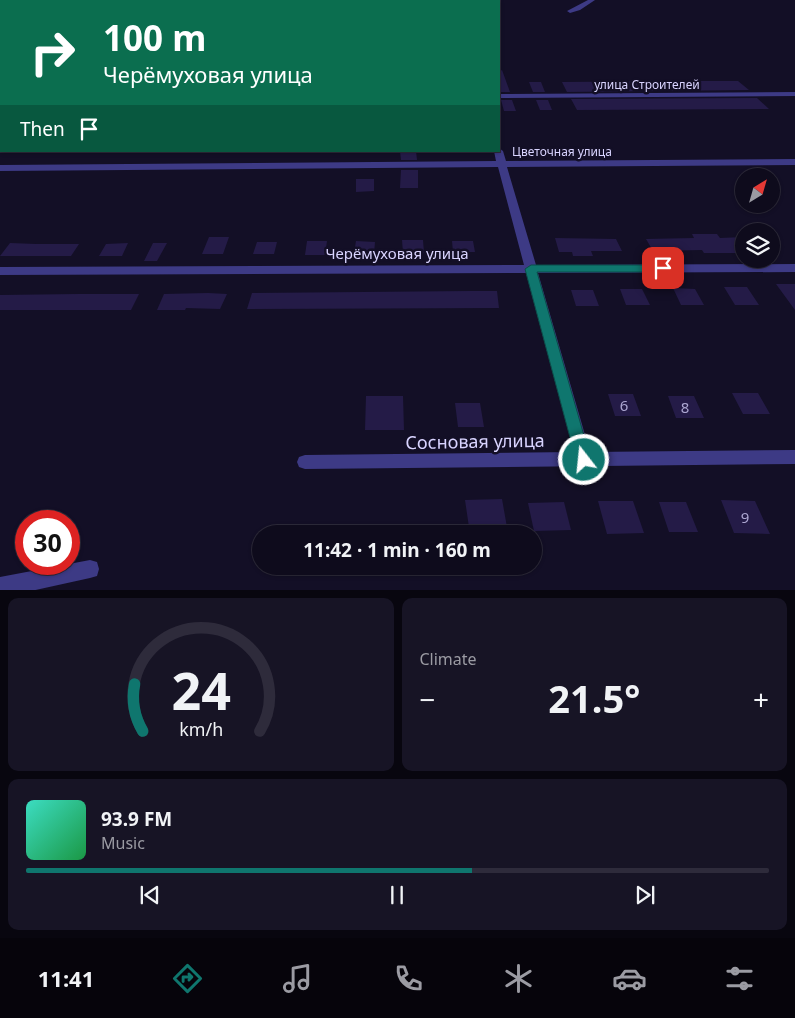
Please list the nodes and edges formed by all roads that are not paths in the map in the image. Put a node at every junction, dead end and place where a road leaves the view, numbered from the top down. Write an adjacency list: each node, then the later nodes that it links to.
1 (592, 0): 2 (street)
2 (570, 11)
3 (795, 94): 4 (street, улица Строителей)
4 (500, 96)
5 (500, 158): 6 (street, Цветочная улица); 7 (street, Цветочная улица); 9 (street)
6 (795, 162)
7 (0, 168)
8 (795, 268): 9 (street, Черёмуховая улица)
9 (531, 269): 10 (street, Черёмуховая улица); 12 (street)
10 (0, 271)
11 (795, 457): 12 (street, Сосновая улица)
12 (584, 460): 13 (street, Сосновая улица)
13 (306, 462)
14 (90, 568): 15 (street)
15 (0, 587)

